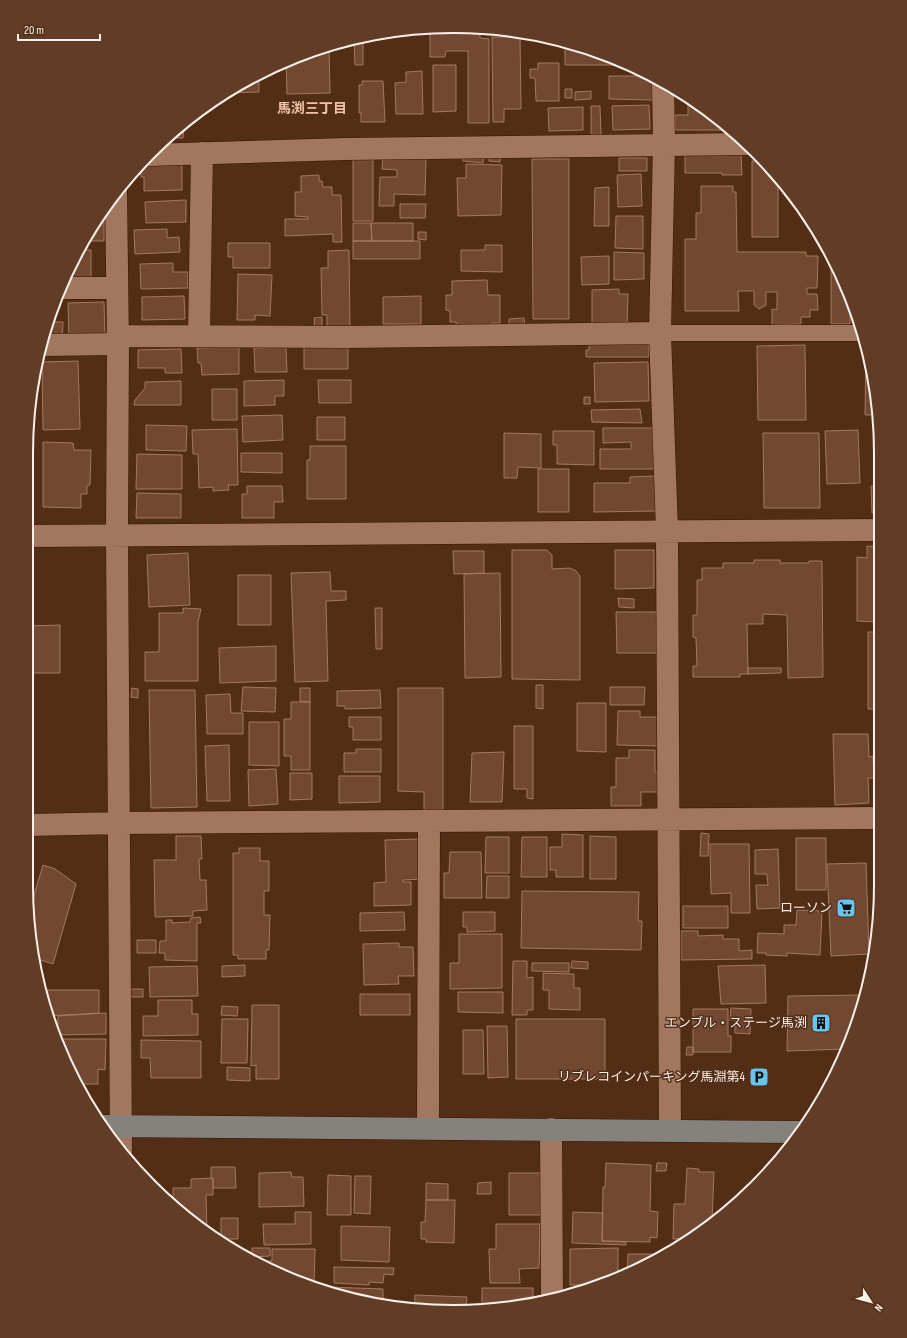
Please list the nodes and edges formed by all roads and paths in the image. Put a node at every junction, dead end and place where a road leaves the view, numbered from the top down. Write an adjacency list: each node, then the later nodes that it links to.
1 (663, 89): 2 (street)
2 (664, 144): 3 (street); 4 (street); 9 (street)
3 (738, 144)
4 (202, 153): 5 (street); 11 (street)
5 (157, 155)
6 (116, 203): 8 (street)
7 (67, 288): 8 (street)
8 (117, 288): 12 (street)
9 (660, 333): 10 (lane); 11 (street); 15 (street)
10 (856, 333)
11 (199, 336): 12 (street)
12 (117, 340): 13 (street); 16 (street)
13 (47, 345)
14 (874, 530): 15 (street)
15 (667, 531): 16 (street); 19 (street)
16 (117, 535): 17 (street); 21 (street)
17 (33, 536)
18 (874, 818): 19 (street)
19 (669, 819): 20 (street); 26 (street)
20 (429, 821): 21 (street); 24 (street)
21 (120, 823): 22 (street); 23 (street)
22 (33, 825)
23 (111, 1126): 24 (street)
24 (428, 1128): 25 (street)
25 (551, 1129): 26 (street); 28 (street)
26 (670, 1130): 27 (street)
27 (793, 1132)
28 (552, 1293)

